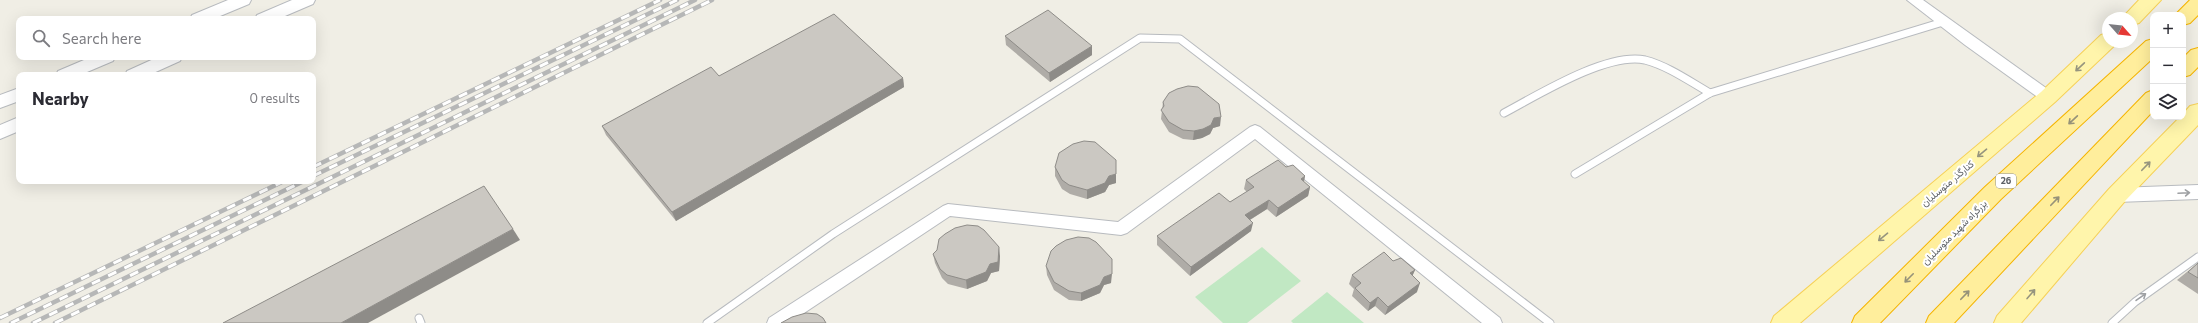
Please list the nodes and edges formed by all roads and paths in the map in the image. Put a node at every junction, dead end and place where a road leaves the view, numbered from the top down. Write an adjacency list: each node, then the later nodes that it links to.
1 (243, 0): 8 (street)
2 (307, 0): 9 (street)
3 (1914, 0): 10 (street)
4 (2151, 0): 6 (main road)
5 (2198, 4): 7 (highway)
6 (2138, 12)
7 (2186, 15)
8 (205, 16)
9 (270, 16)
10 (1943, 22): 19 (lane); 21 (street)
11 (2102, 46): 21 (main road, کنارگذر متوسلیان, one-way to 21)
12 (2151, 48): 37 (highway, بزرگراه شهید متوسلیان / 26, one-way to 37)
13 (2198, 55): 16 (highway)
14 (100, 60): 17 (street)
15 (167, 60): 18 (street)
16 (2186, 67)
17 (71, 72)
18 (139, 72)
19 (1710, 93): 25 (lane); 28 (lane)
20 (16, 95): 23 (street)
21 (2048, 97): 36 (main road, کنارگذر متوسلیان, one-way to 36)
22 (2150, 101): 38 (highway, one-way to 22)
23 (0, 102)
24 (2198, 112): 30 (main road, one-way to 24)
25 (1504, 113)
26 (16, 125): 27 (street)
27 (0, 132)
28 (1576, 174)
29 (2198, 192): 30 (street, one-way to 29)
30 (2117, 195): 39 (main road, one-way to 30)
31 (2198, 257): 40 (lane, one-way to 31)
32 (707, 323): 35 (lane)
33 (775, 323): 34 (street)
34 (1494, 323)
35 (1550, 323)
36 (1783, 323)
37 (1864, 323)
38 (1938, 323)
39 (2006, 323)
40 (2112, 323)

